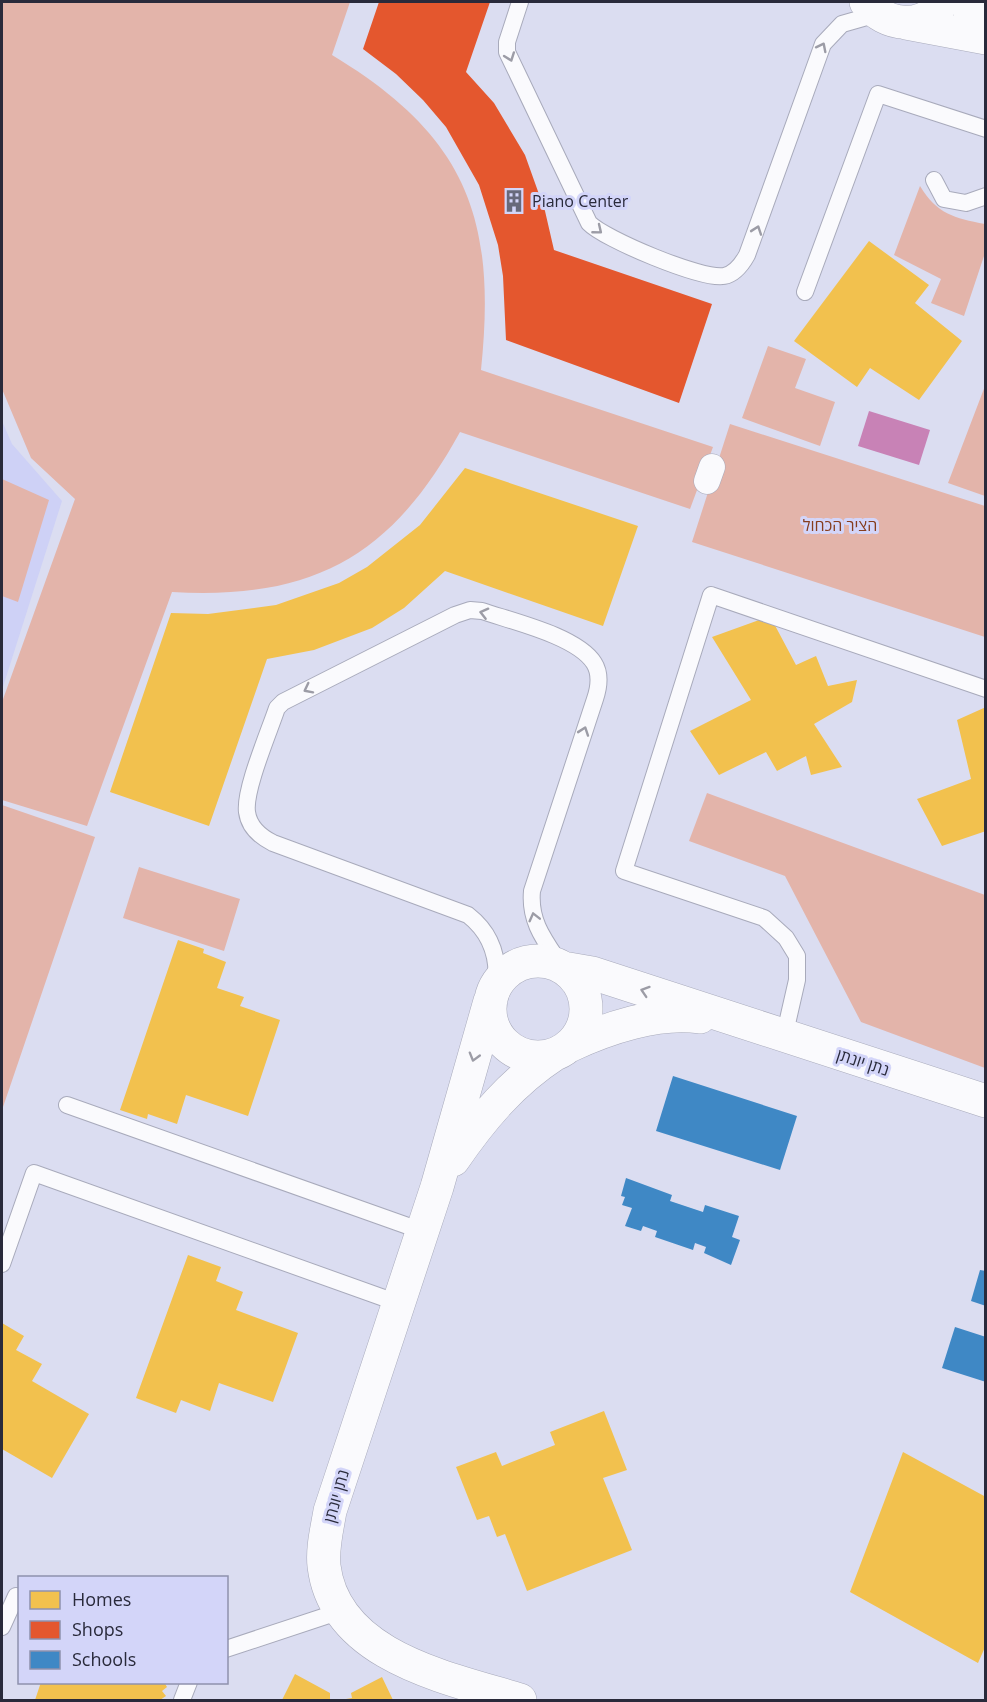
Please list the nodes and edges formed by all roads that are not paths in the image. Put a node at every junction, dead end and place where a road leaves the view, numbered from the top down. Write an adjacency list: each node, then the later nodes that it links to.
1 (520, 2): 4 (lane, one-way to 4)
2 (942, 2): 4 (street)
3 (964, 2): 5 (street)
4 (883, 13): 6 (street)
5 (986, 22)
6 (986, 38)
7 (986, 129): 10 (lane)
8 (934, 180): 9 (lane)
9 (986, 196)
10 (805, 292)
11 (986, 689): 15 (lane)
12 (563, 968): 13 (street); 13 (lane, one-way to 13); 14 (street, נתן יונתן, one-way to 12); 16 (street)
13 (493, 993): 16 (street); 19 (street, נתן יונתן, one-way to 19)
14 (740, 1023): 15 (street, נתן יונתן); 16 (street, נתן יונתן)
15 (784, 1037): 17 (street, נתן יונתן)
16 (562, 1050): 19 (street, נתן יונתן)
17 (986, 1101)
18 (67, 1105): 20 (lane)
19 (437, 1187): 20 (street, נתן יונתן)
20 (422, 1231): 22 (street, נתן יונתן)
21 (2, 1264): 22 (lane)
22 (398, 1303): 24 (street, נתן יונתן)
23 (18, 1596): 25 (lane)
24 (341, 1611): 26 (lane); 28 (street, נתן יונתן)
25 (2, 1627)
26 (228, 1648)
27 (189, 1684): 29 (lane)
28 (464, 1692): 30 (street, נתן יונתן)
29 (182, 1701)
30 (520, 1701)

